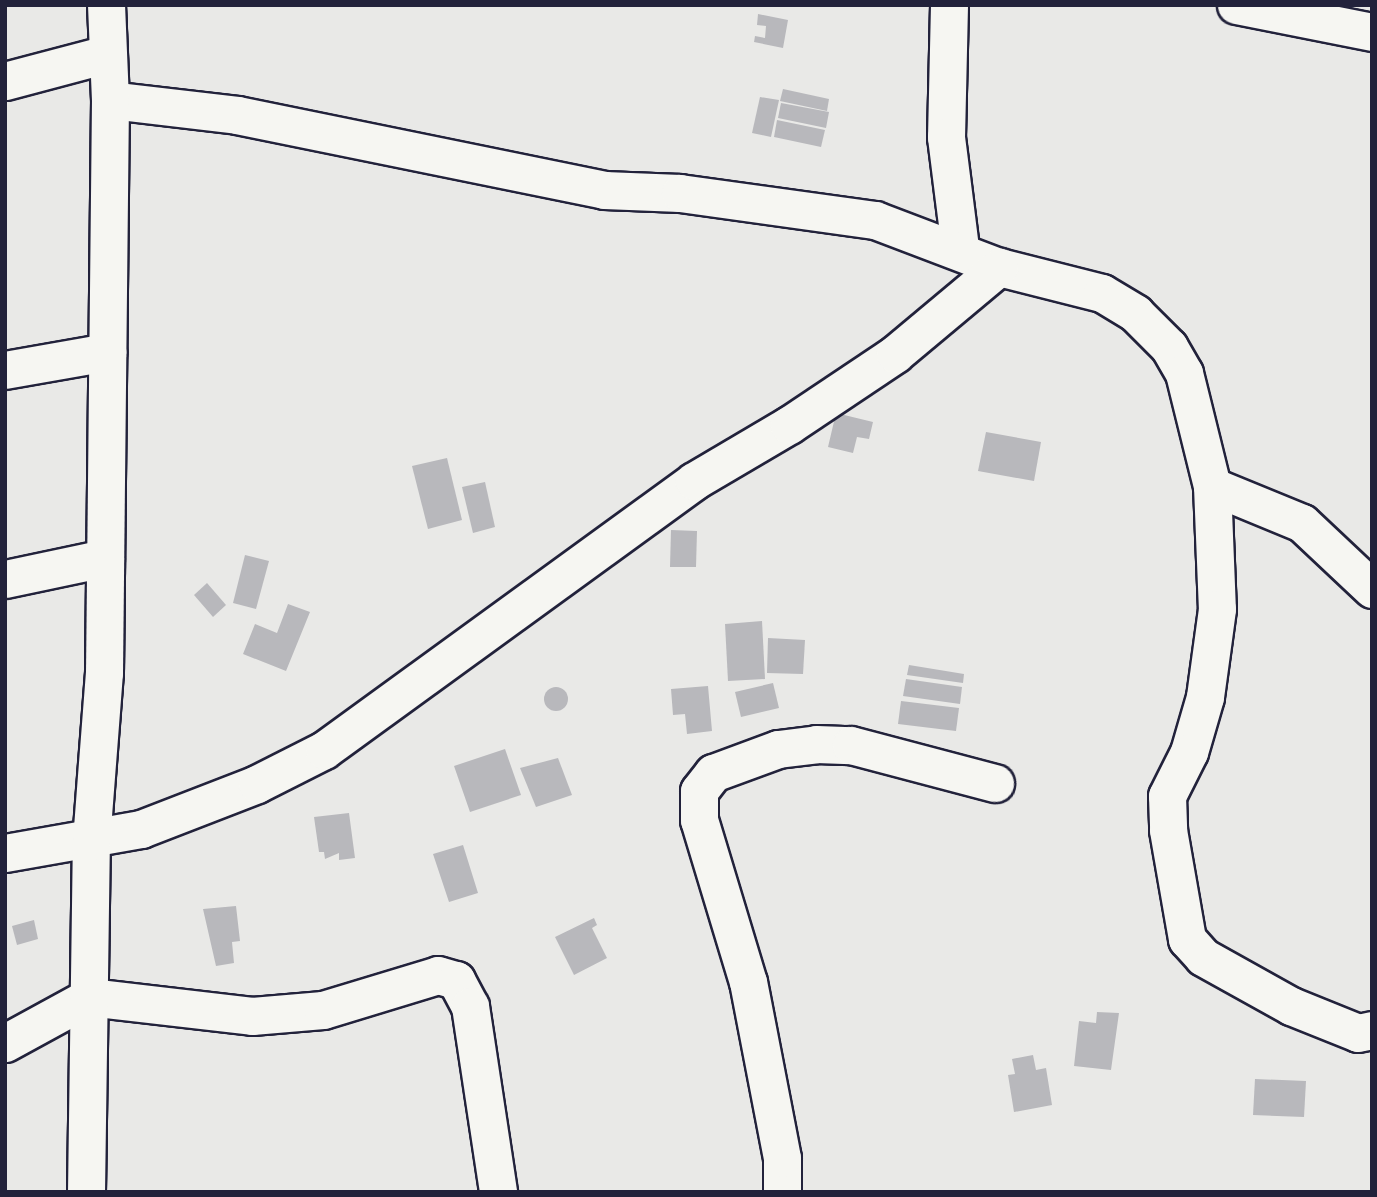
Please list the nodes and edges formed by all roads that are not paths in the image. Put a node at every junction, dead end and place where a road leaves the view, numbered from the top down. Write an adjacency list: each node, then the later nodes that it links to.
1 (106, 5): 5 (street)
2 (949, 5): 8 (street)
3 (1251, 7): 4 (street)
4 (1372, 32)
5 (107, 54): 6 (street); 7 (street)
6 (5, 81)
7 (110, 100): 8 (street); 10 (street)
8 (960, 248): 9 (street)
9 (999, 267): 12 (street); 17 (street)
10 (107, 352): 11 (street); 13 (street)
11 (5, 370)
12 (1212, 486): 15 (street); 20 (street)
13 (105, 558): 14 (street); 17 (street)
14 (5, 579)
15 (1372, 589)
16 (995, 783): 24 (street)
17 (91, 841): 18 (street); 19 (street)
18 (5, 853)
19 (89, 997): 21 (street); 22 (street); 23 (street)
20 (1372, 1030)
21 (5, 1043)
22 (86, 1192)
23 (498, 1192)
24 (782, 1192)

